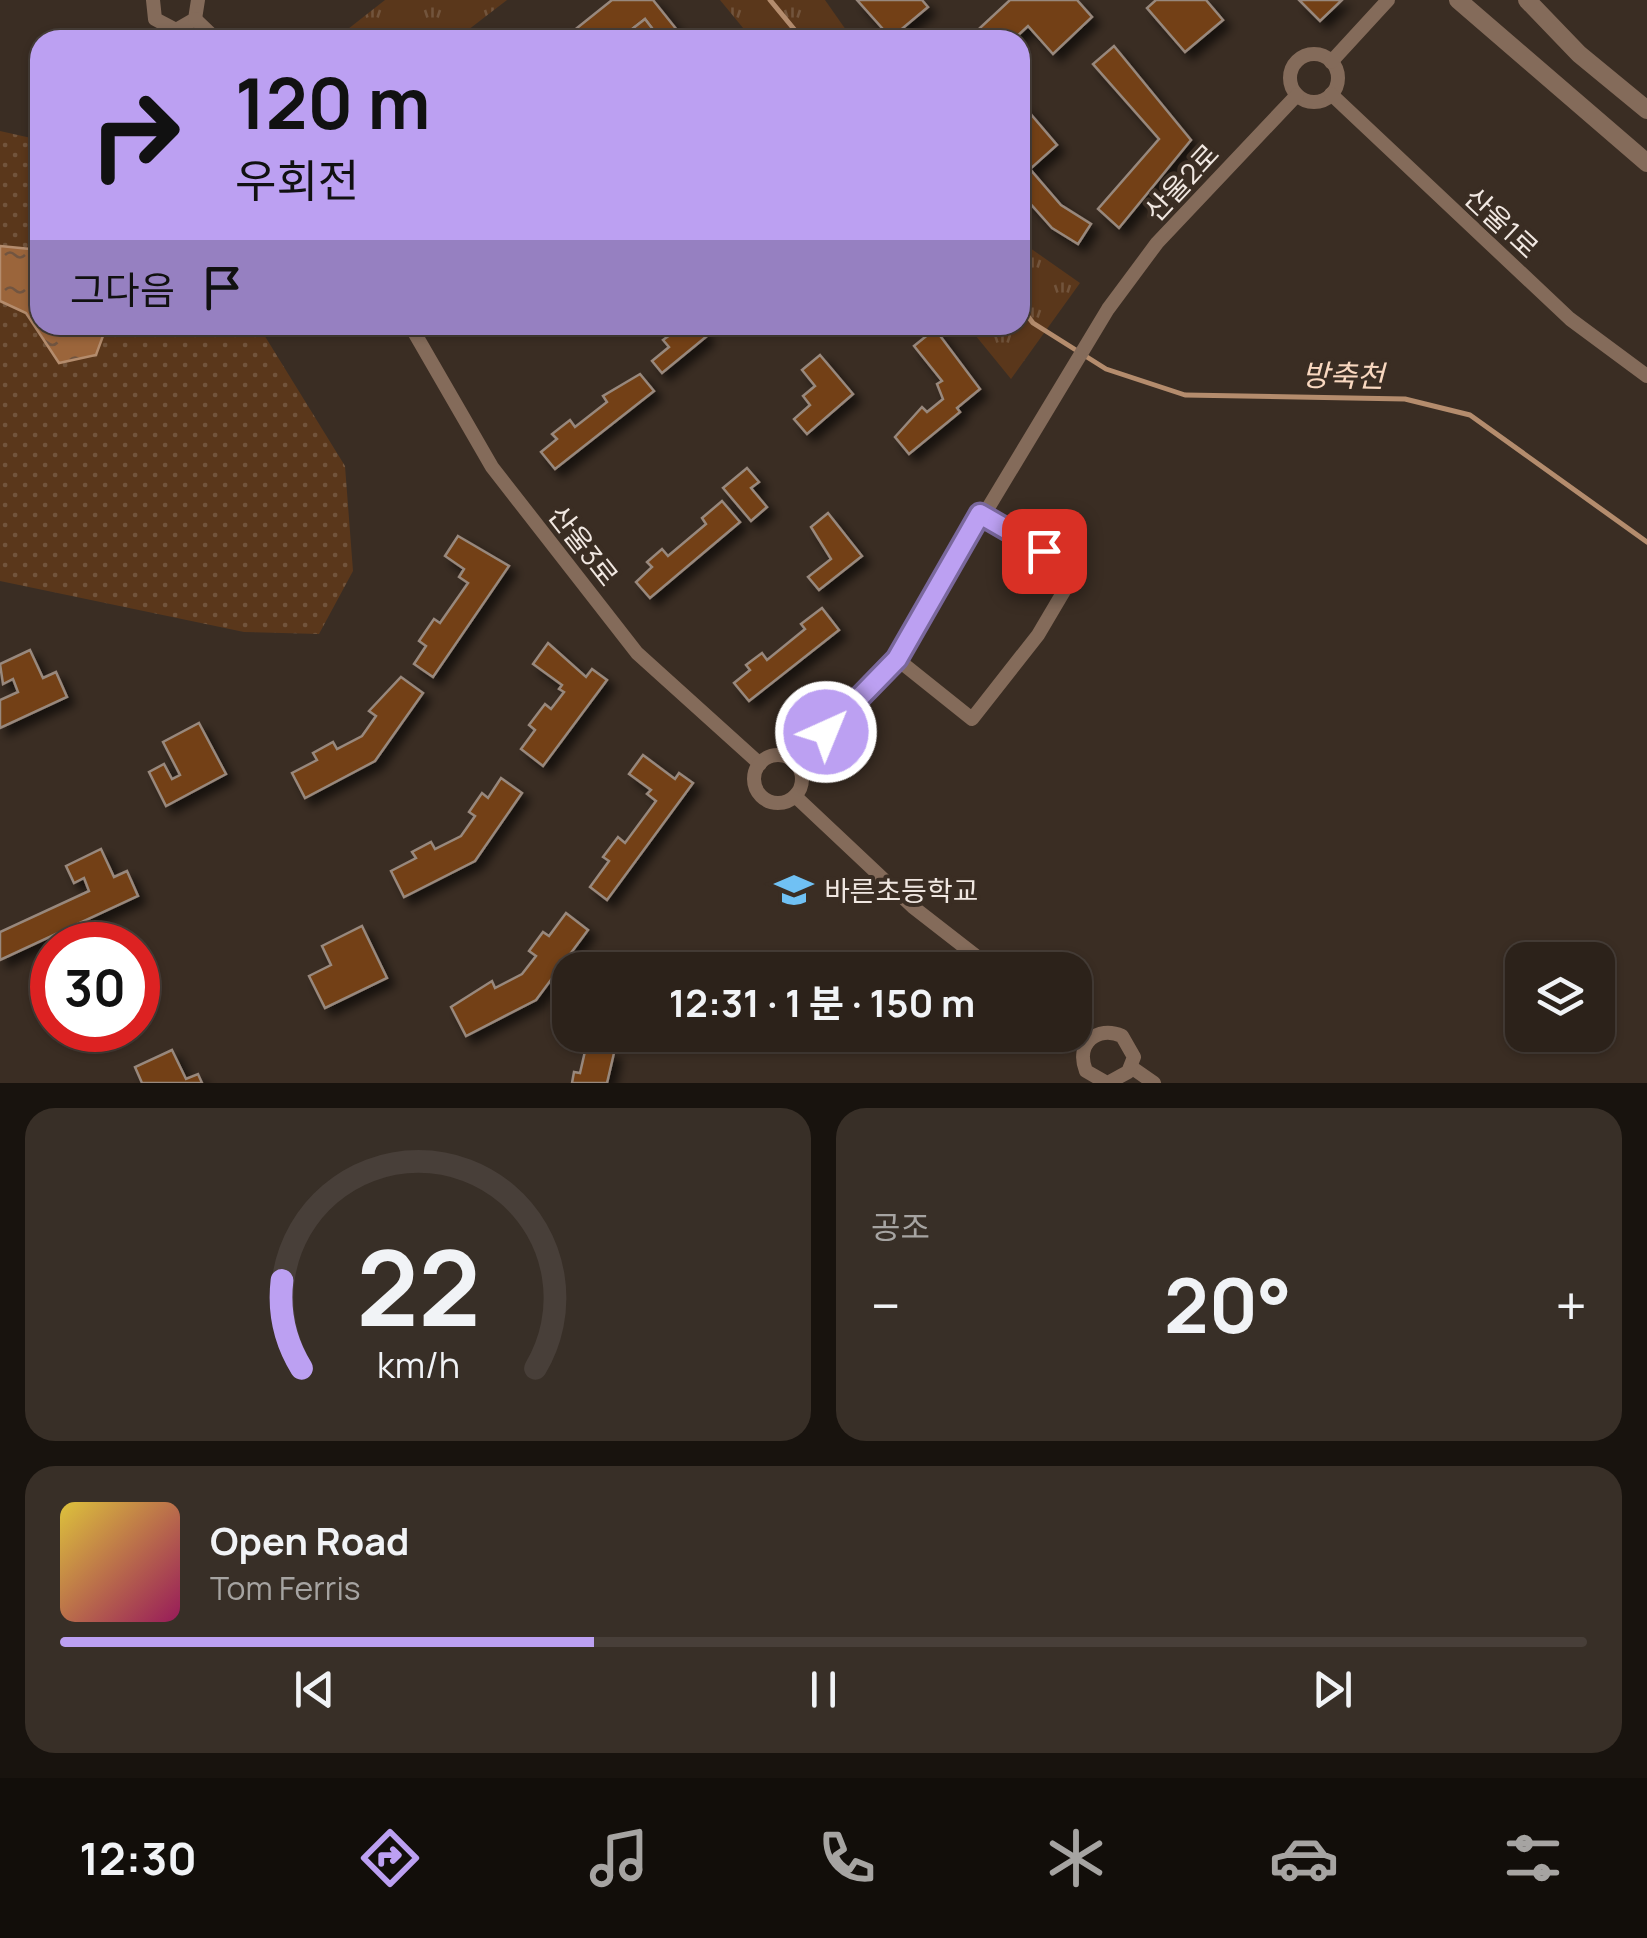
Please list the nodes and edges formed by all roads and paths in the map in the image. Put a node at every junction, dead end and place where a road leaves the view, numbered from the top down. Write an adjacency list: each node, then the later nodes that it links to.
1 (153, 0): 6 (street)
2 (198, 0): 6 (street)
3 (1388, 0): 8 (street)
4 (1458, 0): 12 (street)
5 (1527, 0): 11 (street)
6 (195, 19): 7 (street)
7 (207, 30)
8 (1331, 62): 9 (street); 10 (street)
9 (1331, 94): 10 (street); 14 (street, 산울1로)
10 (1297, 95): 15 (street, 산울2로)
11 (1647, 110)
12 (1647, 162)
13 (416, 335): 18 (street, 산울3로)
14 (1647, 376)
15 (980, 514): 16 (street); 16 (street)
16 (897, 659): 17 (street)
17 (795, 762): 18 (street); 19 (street)
18 (760, 764): 19 (street)
19 (795, 796): 20 (street)
20 (971, 952)
21 (1092, 1035): 23 (street)
22 (1082, 1052): 24 (street)
23 (1131, 1067): 24 (street); 25 (street)
24 (1101, 1082)
25 (1154, 1083)

